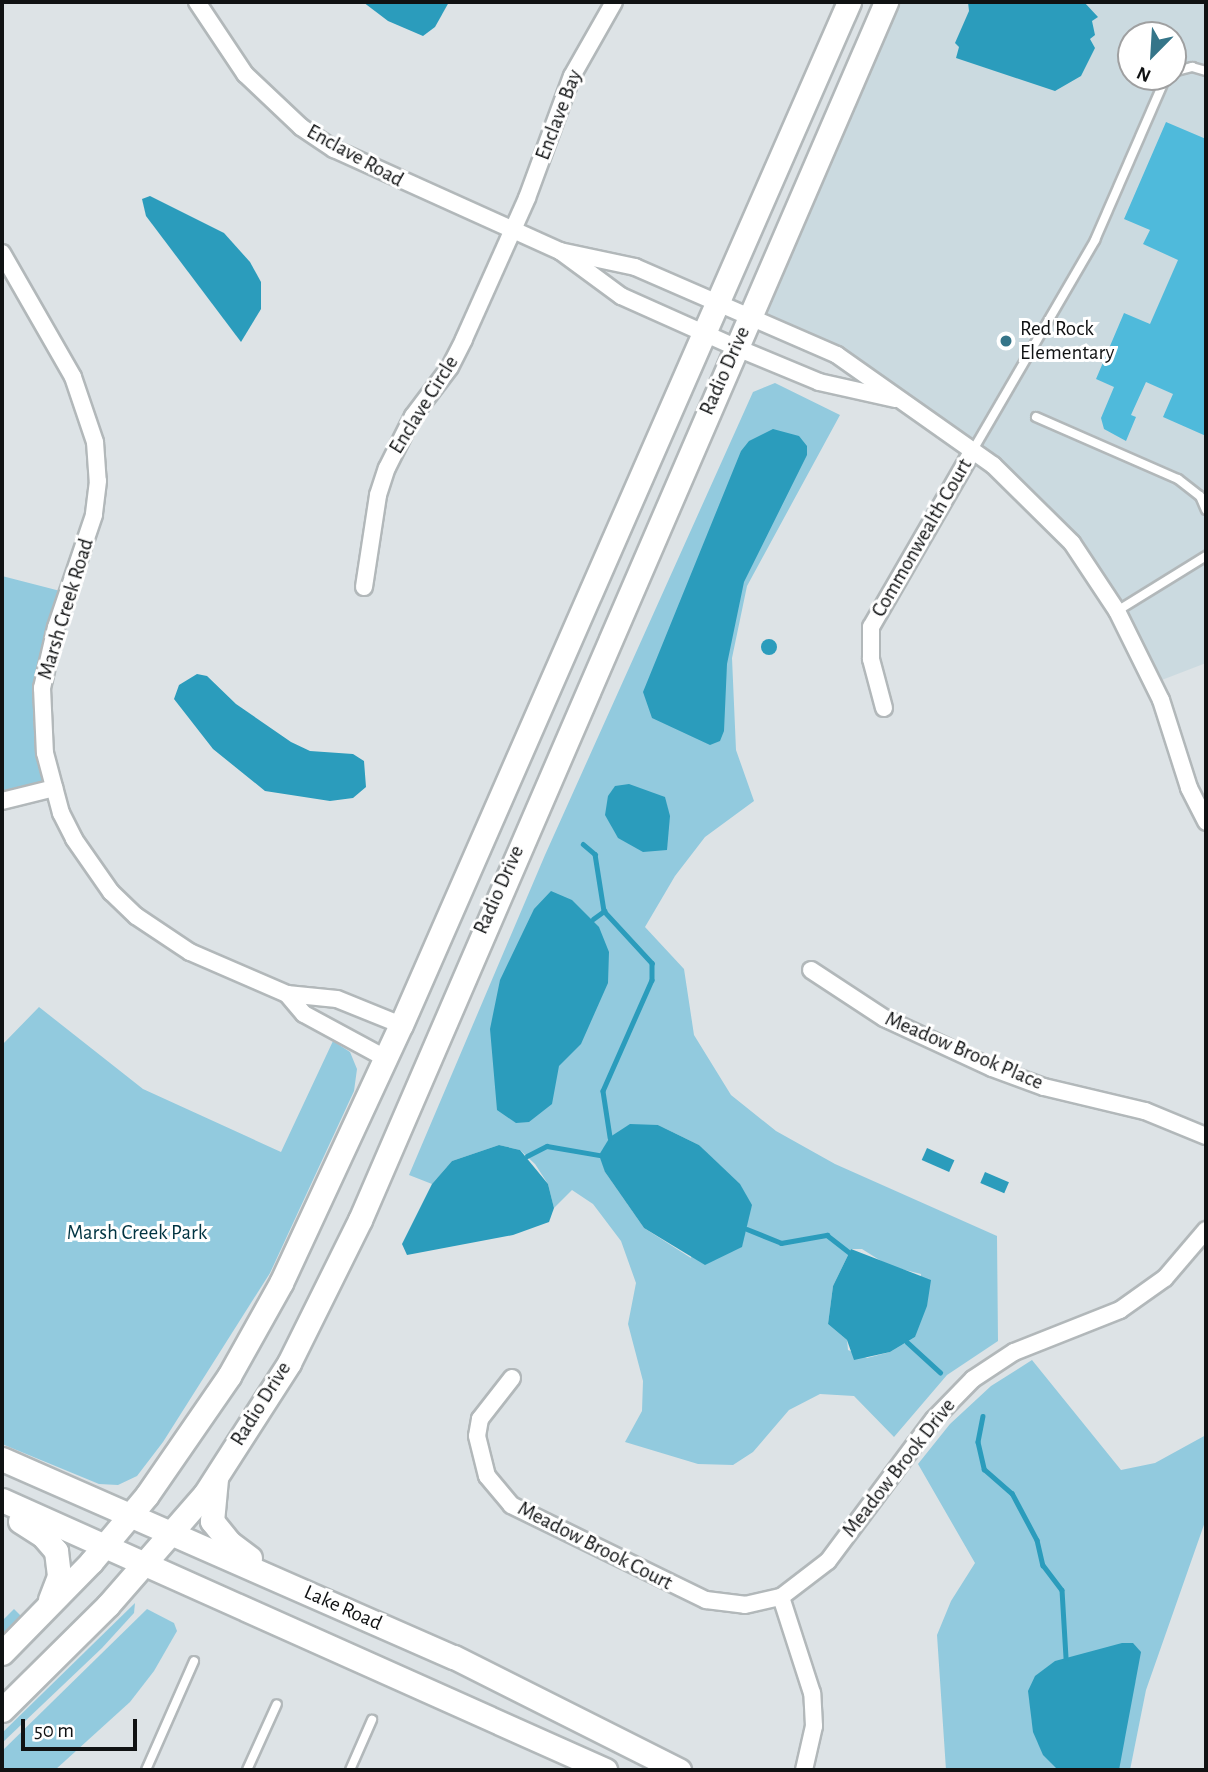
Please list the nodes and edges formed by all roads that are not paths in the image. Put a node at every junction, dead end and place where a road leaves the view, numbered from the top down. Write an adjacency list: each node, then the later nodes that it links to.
1 (197, 2): 8 (street, Enclave Road)
2 (614, 2): 8 (street, Enclave Bay)
3 (849, 2): 11 (main road, Radio Drive)
4 (886, 2): 12 (main road, Radio Drive)
5 (1187, 68): 6 (lane)
6 (1206, 71)
7 (1160, 91): 17 (lane)
8 (513, 231): 9 (street, Enclave Road); 20 (street, Enclave Circle)
9 (560, 251): 11 (street, Enclave Road); 13 (street, Enclave Road)
10 (2, 253): 23 (street, Marsh Creek Road)
11 (718, 302): 12 (street, Enclave Road); 13 (main road, Radio Drive)
12 (749, 316): 14 (main road, Radio Drive); 15 (street, Enclave Road)
13 (705, 332): 14 (street, Enclave Road); 28 (main road, Radio Drive)
14 (735, 347): 15 (street, Enclave Road); 34 (main road, Radio Drive)
15 (897, 400): 17 (street, Enclave Road)
16 (1036, 417): 18 (lane)
17 (973, 450): 21 (street, Enclave Road); 22 (street, Commonwealth Court)
18 (1206, 510)
19 (1206, 556): 21 (lane)
20 (364, 587)
21 (1118, 611): 25 (street, Enclave Road)
22 (884, 708)
23 (54, 788): 24 (street); 27 (street, Marsh Creek Road)
24 (2, 801)
25 (1206, 822)
26 (811, 970): 30 (street, Meadow Brook Place)
27 (287, 994): 28 (street, Marsh Creek Road); 29 (street, Marsh Creek Road)
28 (401, 1025): 29 (main road, Radio Drive)
29 (385, 1058): 37 (main road, Radio Drive)
30 (1206, 1136)
31 (1206, 1230): 42 (street, Meadow Brook Drive)
32 (512, 1378): 42 (street, Meadow Brook Court)
33 (2, 1460): 37 (main road, Lake Road)
34 (216, 1475): 38 (main road, Radio Drive); 41 (main road)
35 (2, 1500): 39 (main road, Lake Road)
36 (2, 1511): 43 (main road)
37 (132, 1514): 38 (main road, Lake Road); 39 (main road, Radio Drive)
38 (171, 1531): 40 (main road, Radio Drive); 41 (main road, Lake Road)
39 (105, 1546): 40 (main road, Lake Road); 43 (main road, Radio Drive)
40 (144, 1564): 47 (main road, Radio Drive); 52 (main road, Lake Road)
41 (287, 1584): 53 (main road, Lake Road)
42 (781, 1597): 54 (street)
43 (38, 1618): 44 (main road, Radio Drive)
44 (2, 1653)
45 (194, 1661): 49 (lane)
46 (277, 1704): 50 (lane)
47 (2, 1710)
48 (372, 1720): 51 (lane)
49 (146, 1770)
50 (247, 1770)
51 (350, 1770)
52 (605, 1770)
53 (678, 1770)
54 (804, 1770)

